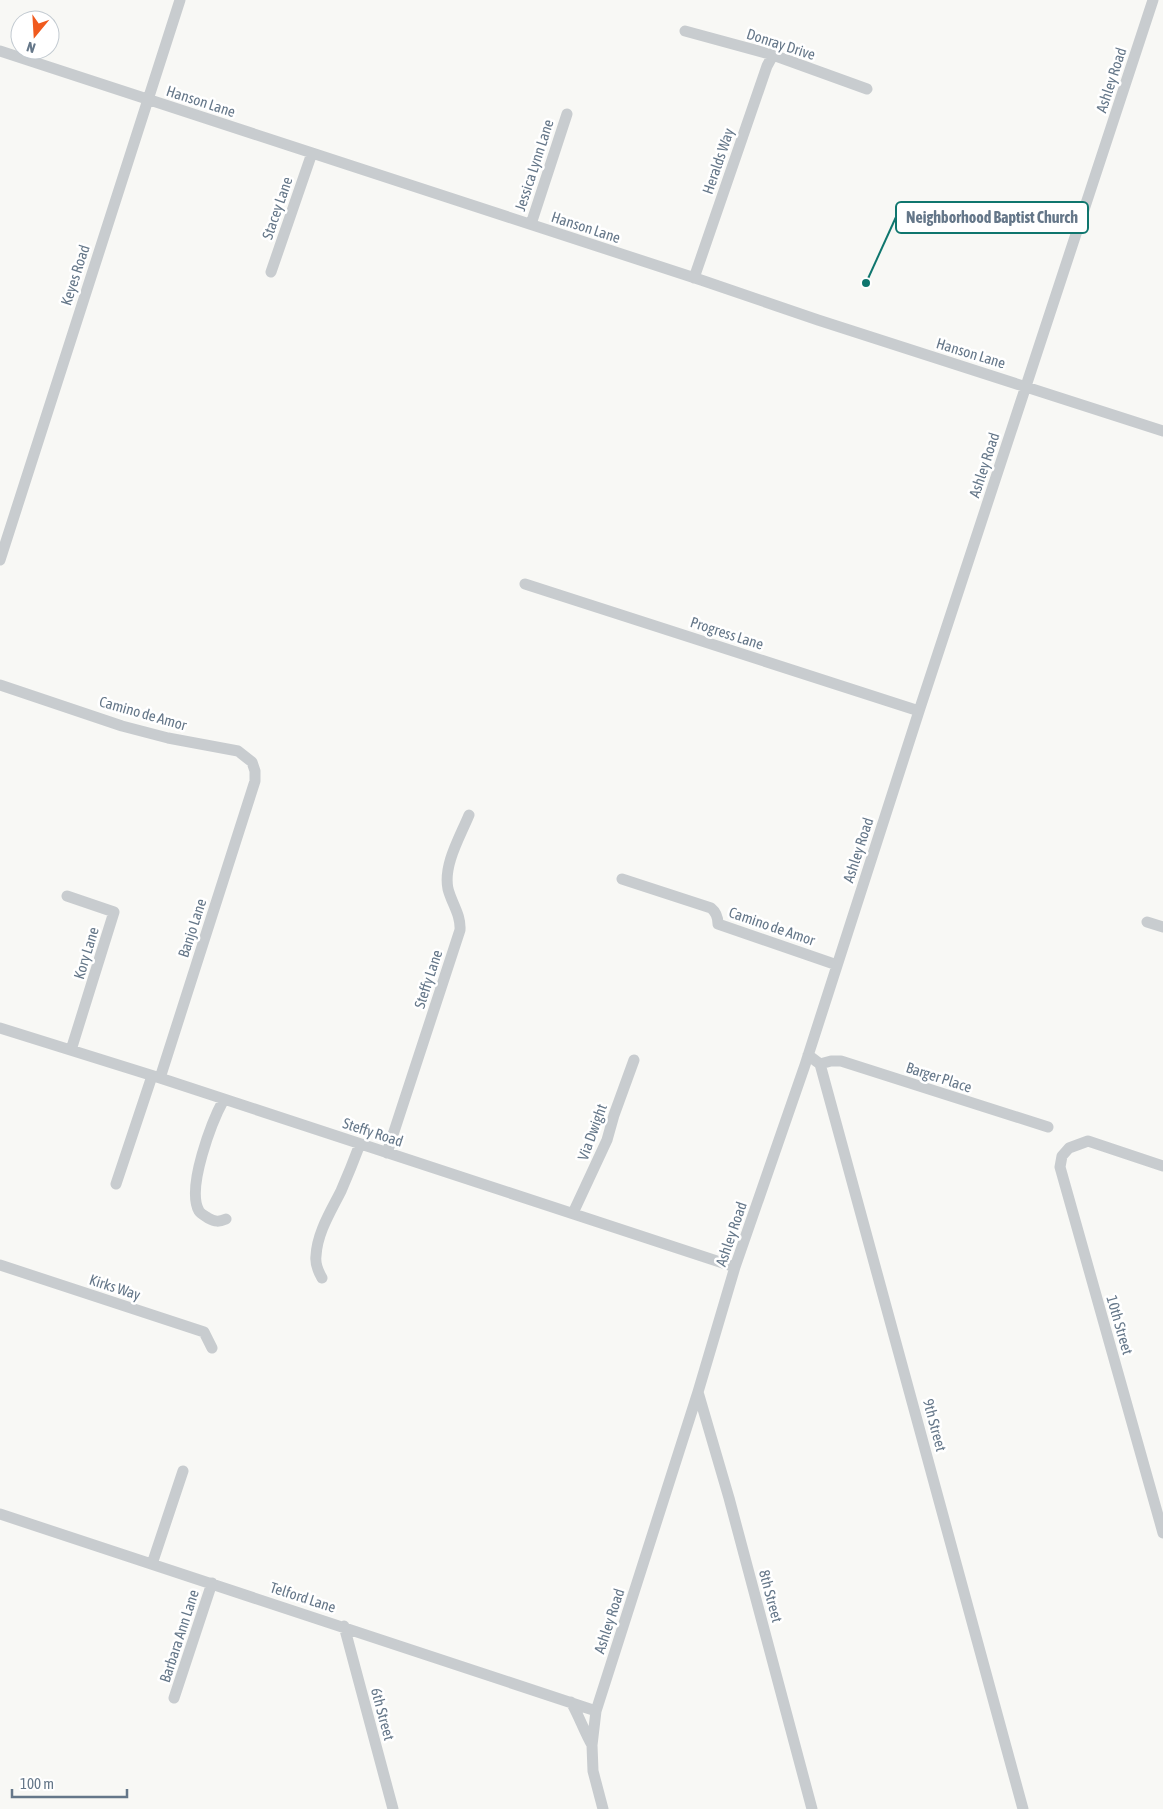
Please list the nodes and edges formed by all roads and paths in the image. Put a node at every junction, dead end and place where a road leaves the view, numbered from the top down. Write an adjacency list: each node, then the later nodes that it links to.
1 (180, 0): 7 (street, Keyes Road)
2 (1153, 0): 13 (street, Ashley Road)
3 (685, 31): 5 (street, Donray Drive)
4 (0, 51): 7 (street, Hanson Lane)
5 (773, 55): 6 (street, Donray Drive); 12 (street, Heralds Way)
6 (867, 89)
7 (148, 99): 9 (street, Hanson Lane); 15 (street, Keyes Road)
8 (566, 114): 10 (street, Jessica Lynn Lane)
9 (312, 153): 10 (street, Hanson Lane); 11 (street, Stacey Lane)
10 (531, 224): 12 (street, Hanson Lane)
11 (271, 272)
12 (694, 278): 13 (street, Hanson Lane)
13 (1026, 386): 14 (street, Hanson Lane); 18 (street, Ashley Road)
14 (1163, 431)
15 (0, 560)
16 (525, 584): 18 (street, Progress Lane)
17 (0, 685): 19 (street, Camino de Amor)
18 (919, 711): 25 (street, Ashley Road)
19 (253, 786): 31 (street, Banjo Lane)
20 (469, 815): 35 (street, Steffy Lane)
21 (622, 879): 25 (street, Camino de Amor)
22 (67, 896): 27 (street, Kory Lane)
23 (1147, 922): 24 (street)
24 (1163, 927)
25 (837, 965): 28 (street, Ashley Road)
26 (0, 1028): 27 (street, Steffy Road)
27 (71, 1050): 31 (street, Steffy Road)
28 (808, 1055): 30 (street); 41 (street, Ashley Road)
29 (634, 1060): 38 (street, Via Dwight)
30 (820, 1064): 33 (street, Barger Place); 58 (street, 9th Street)
31 (156, 1077): 32 (street, Steffy Road); 37 (street, Banjo Lane)
32 (224, 1099): 34 (street, Steffy Road); 39 (street)
33 (1048, 1127)
34 (360, 1144): 35 (street, Steffy Road); 42 (street)
35 (387, 1153): 38 (street, Steffy Road)
36 (1163, 1166): 47 (street, 10th Street)
37 (116, 1184)
38 (573, 1213): 41 (street, Steffy Road)
39 (226, 1219)
40 (0, 1265): 43 (street, Kirks Way)
41 (735, 1267): 44 (street, Ashley Road)
42 (322, 1278)
43 (212, 1348)
44 (698, 1392): 53 (street, Ashley Road); 57 (street, 8th Street)
45 (183, 1471): 48 (street)
46 (0, 1514): 48 (street, Telford Lane)
47 (1163, 1533)
48 (152, 1564): 49 (street, Telford Lane)
49 (212, 1583): 50 (street, Telford Lane); 51 (street, Barbara Ann Lane)
50 (344, 1626): 52 (street, Telford Lane); 55 (street, 6th Street)
51 (174, 1698)
52 (571, 1702): 53 (street, Telford Lane); 54 (street)
53 (596, 1711): 54 (street, Ashley Road)
54 (592, 1745): 56 (street, Ashley Road)
55 (393, 1809)
56 (603, 1809)
57 (812, 1809)
58 (1023, 1809)

